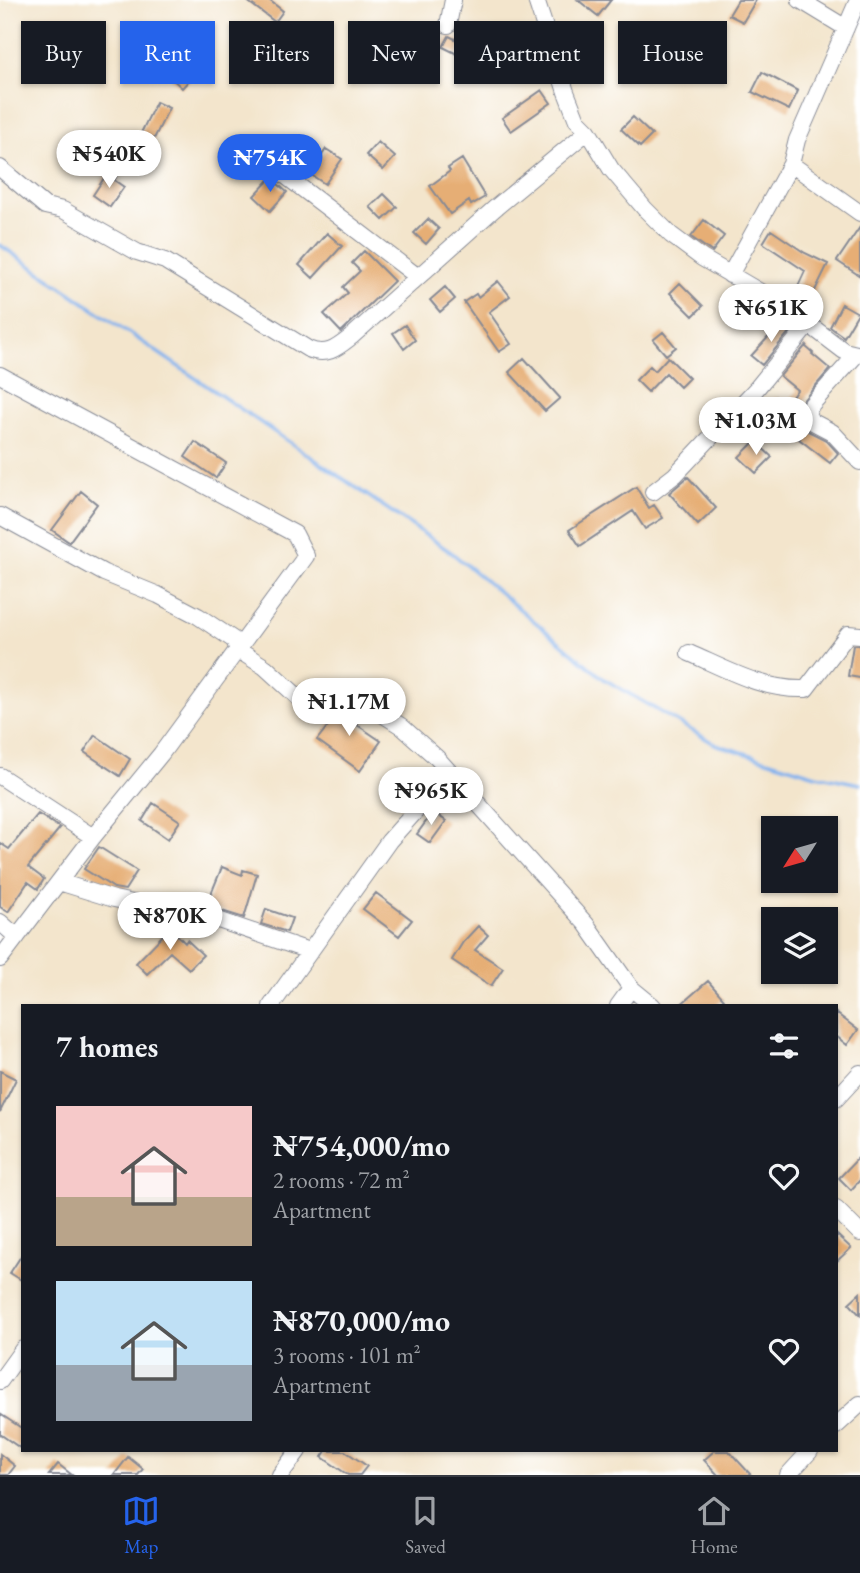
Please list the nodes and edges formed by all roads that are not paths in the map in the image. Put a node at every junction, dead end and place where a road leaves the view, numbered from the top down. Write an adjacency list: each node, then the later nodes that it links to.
1 (453, 0): 5 (street)
2 (536, 0): 7 (street)
3 (800, 0): 6 (street)
4 (858, 0): 6 (street)
5 (448, 25)
6 (846, 28): 8 (street)
7 (588, 131): 12 (street); 13 (street)
8 (791, 164): 11 (street); 12 (street)
9 (274, 167): 13 (street)
10 (0, 168): 13 (street)
11 (860, 213)
12 (730, 275): 14 (street)
13 (418, 277)
14 (809, 324): 15 (street); 18 (street)
15 (859, 352): 17 (street)
16 (0, 375): 21 (street)
17 (860, 462)
18 (653, 492)
19 (0, 516): 21 (street)
20 (860, 635): 22 (street)
21 (238, 650): 23 (street); 25 (street)
22 (689, 653)
23 (449, 774): 29 (street); 31 (street)
24 (0, 776): 25 (street)
25 (93, 837): 26 (street)
26 (59, 882): 28 (street); 29 (street)
27 (0, 922): 28 (street)
28 (17, 937): 30 (street)
29 (309, 951): 32 (street)
30 (0, 959)
31 (631, 988): 33 (street); 34 (street)
32 (272, 1004)
33 (619, 1004)
34 (651, 1004)
35 (860, 1073): 36 (street)
36 (838, 1097)
37 (838, 1211): 38 (street)
38 (860, 1233)
39 (21, 1352): 40 (street)
40 (0, 1381)
41 (860, 1404): 42 (street)
42 (838, 1424)
43 (297, 1452): 45 (street)
44 (809, 1452): 46 (street)
45 (280, 1475)
46 (788, 1475)

